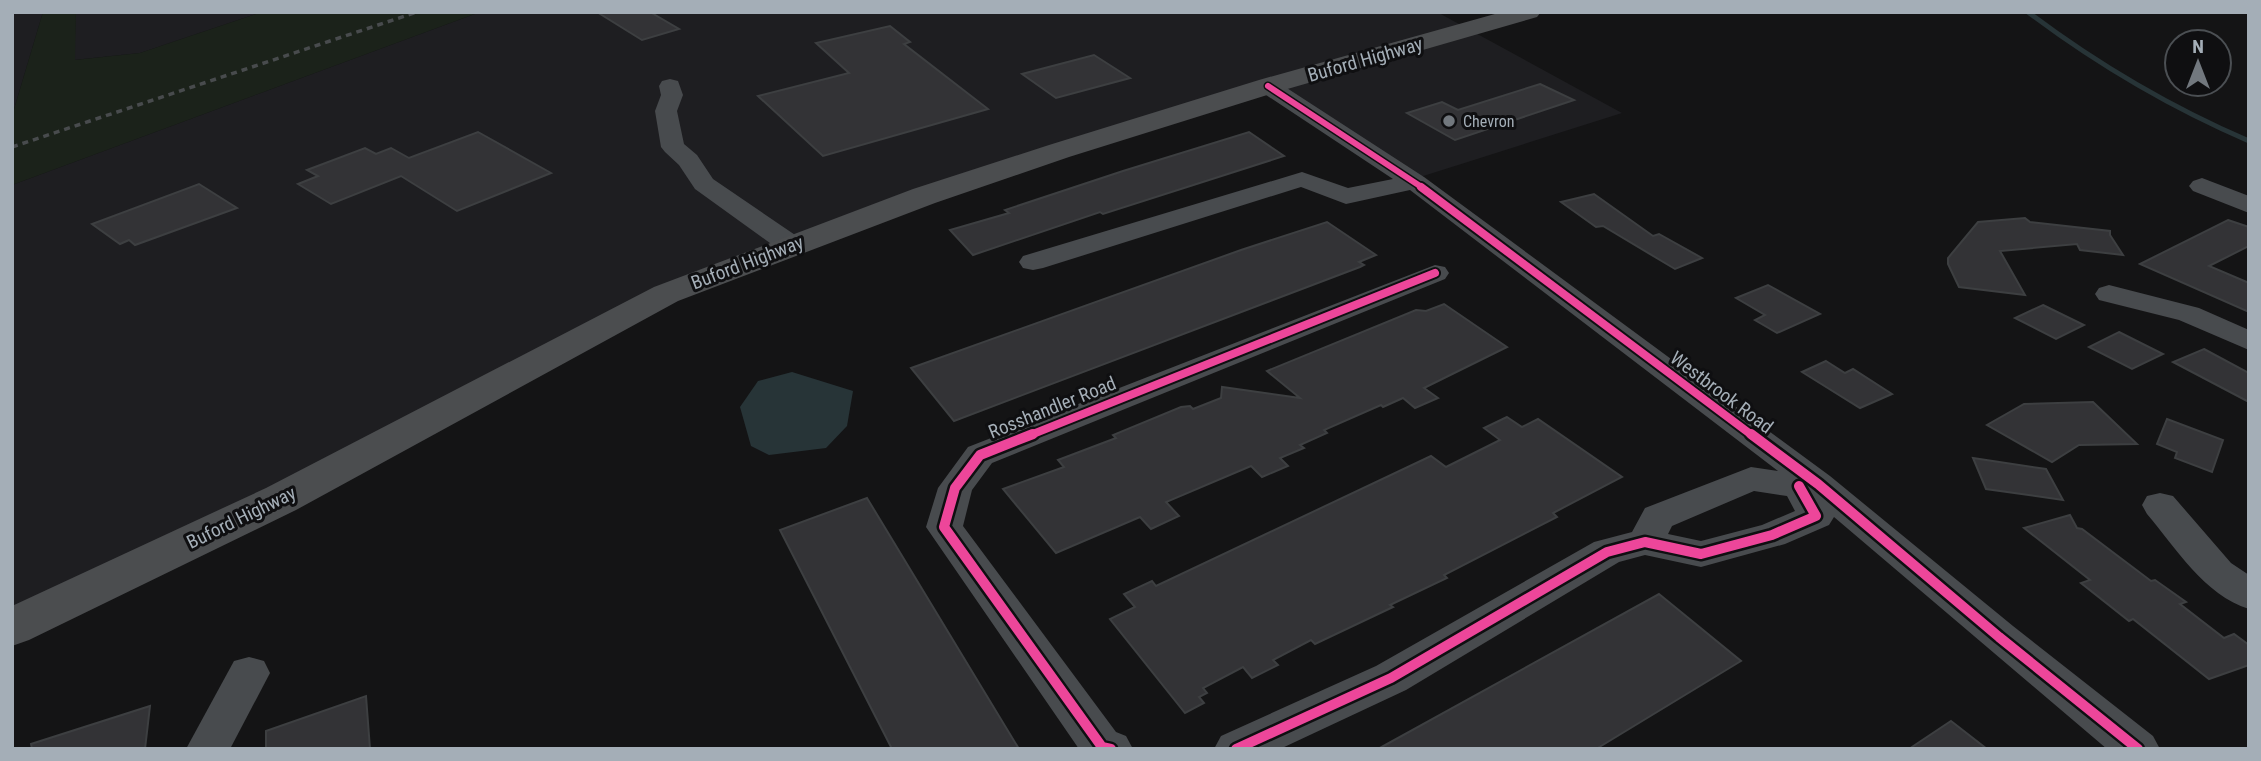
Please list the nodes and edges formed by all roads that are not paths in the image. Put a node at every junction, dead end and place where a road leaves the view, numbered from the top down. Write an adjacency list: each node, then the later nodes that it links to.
1 (1529, 12): 3 (main road, Buford Highway)
2 (670, 86): 7 (street)
3 (1268, 86): 4 (street, Westbrook Road); 7 (main road, Buford Highway)
4 (1415, 183): 8 (street); 12 (street, Westbrook Road)
5 (2202, 186): 6 (street)
6 (2249, 205)
7 (791, 245): 16 (main road, Buford Highway)
8 (1033, 262)
9 (1435, 273): 19 (street, Rosshandler Road)
10 (2109, 294): 11 (street)
11 (2249, 341)
12 (1809, 485): 14 (street); 14 (street); 21 (street, Westbrook Road)
13 (2160, 505): 15 (street)
14 (1645, 542): 20 (street)
15 (2249, 595)
16 (12, 627)
17 (249, 673): 18 (street)
18 (208, 749)
19 (1111, 749)
20 (1236, 749)
21 (2138, 749)

